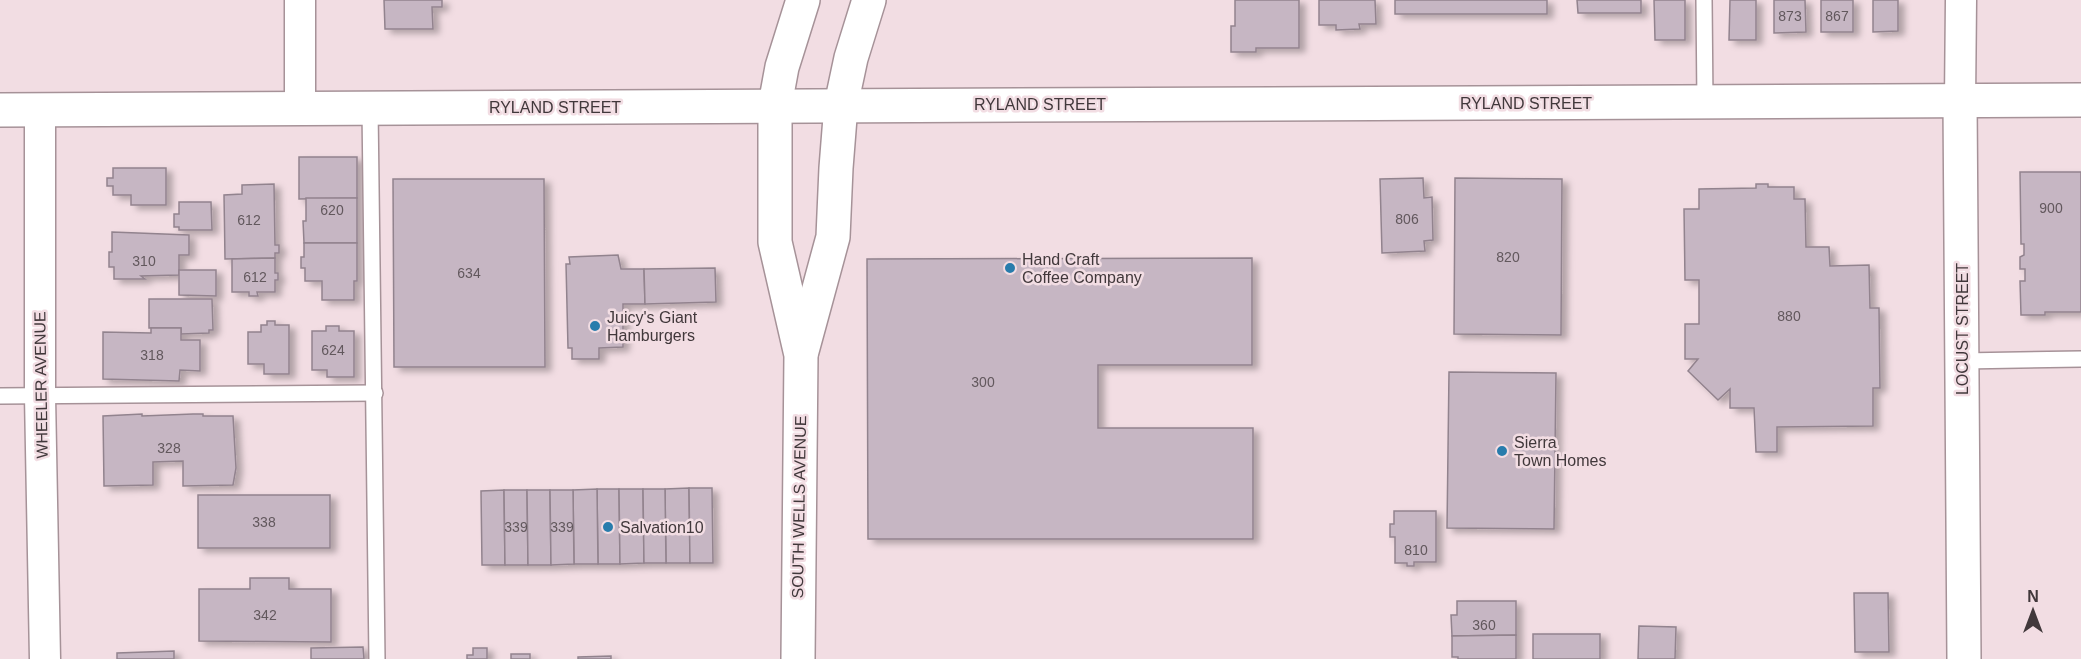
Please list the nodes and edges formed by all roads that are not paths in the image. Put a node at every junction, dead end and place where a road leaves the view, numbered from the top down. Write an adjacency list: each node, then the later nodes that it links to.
1 (300, 0): 11 (street)
2 (803, 0): 9 (main road, SOUTH WELLS AVENUE)
3 (869, 0): 10 (main road, SOUTH WELLS AVENUE)
4 (1704, 0): 8 (lane)
5 (1961, 0): 7 (street, LOCUST STREET)
6 (2081, 100): 7 (main road, RYLAND STREET)
7 (1960, 101): 8 (main road, RYLAND STREET); 17 (main road, LOCUST STREET)
8 (1706, 103): 10 (main road, RYLAND STREET)
9 (775, 105): 10 (main road, RYLAND STREET); 12 (main road, RYLAND STREET); 15 (main road, SOUTH WELLS AVENUE)
10 (841, 105): 15 (main road, SOUTH WELLS AVENUE)
11 (300, 108): 12 (main road, RYLAND STREET); 14 (main road, RYLAND STREET)
12 (370, 108): 18 (lane)
13 (0, 110): 14 (main road, RYLAND STREET)
14 (39, 110): 20 (street, WHEELER AVENUE)
15 (801, 355): 23 (main road, SOUTH WELLS AVENUE)
16 (2081, 359): 17 (lane)
17 (1962, 361): 24 (main road, LOCUST STREET)
18 (375, 393): 20 (lane); 22 (lane)
19 (0, 396): 20 (lane)
20 (40, 396): 21 (street, WHEELER AVENUE)
21 (45, 659)
22 (377, 659)
23 (798, 659)
24 (1964, 659)

